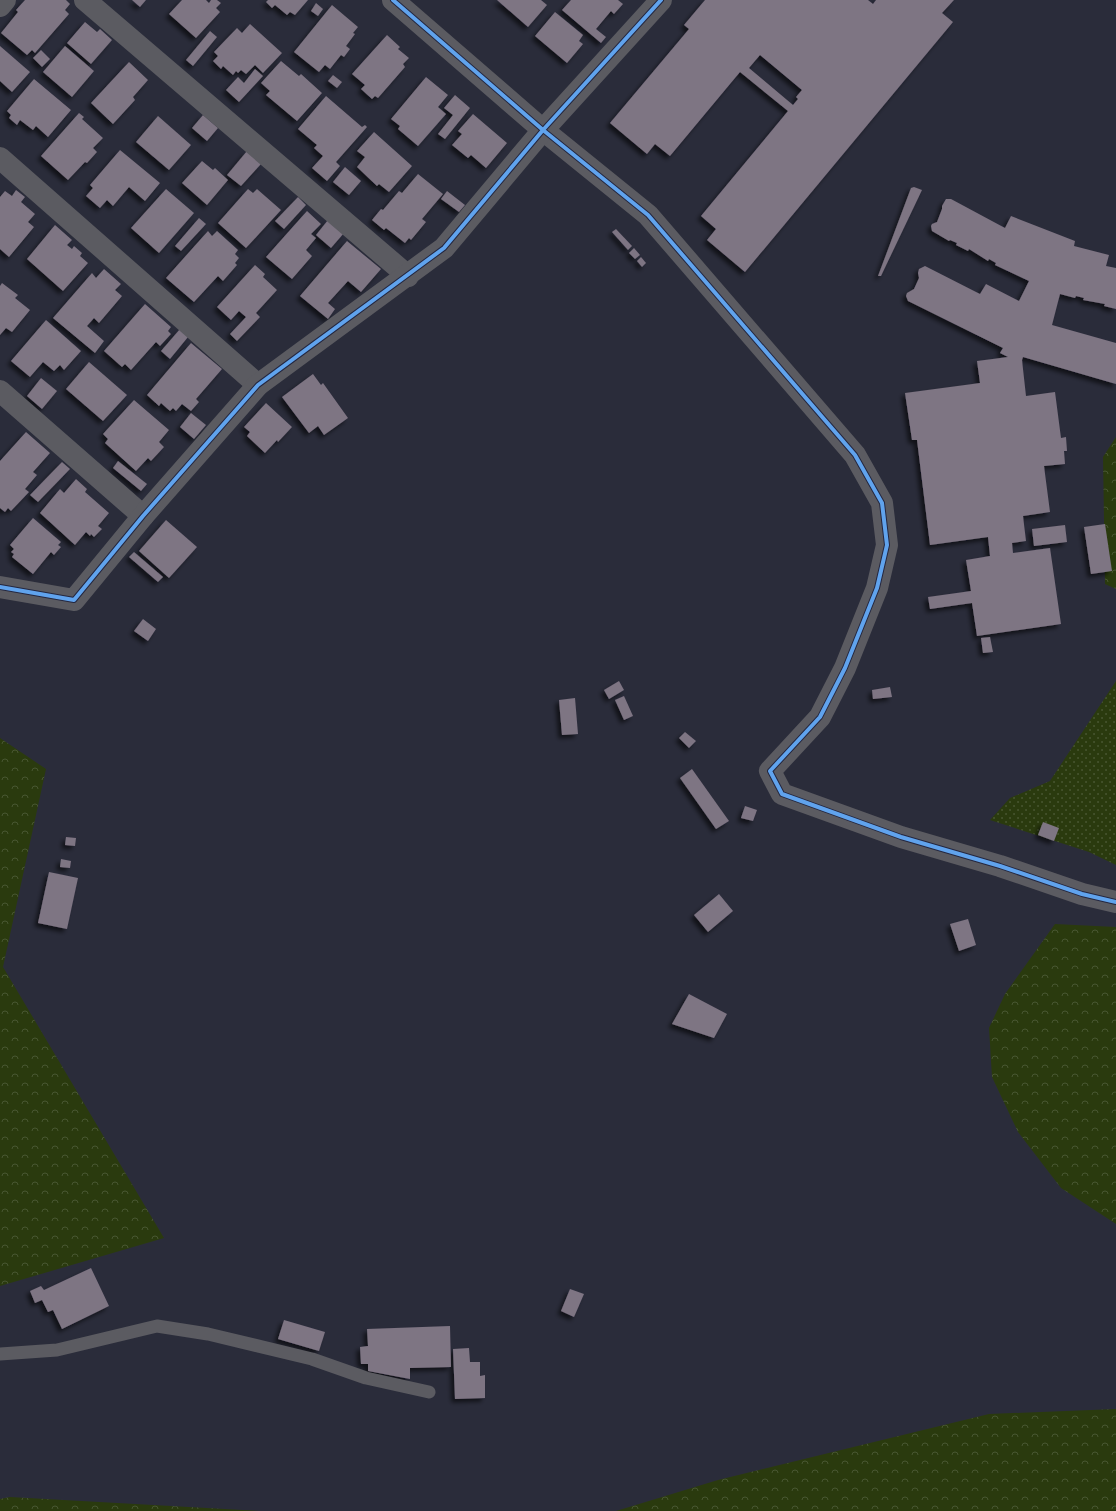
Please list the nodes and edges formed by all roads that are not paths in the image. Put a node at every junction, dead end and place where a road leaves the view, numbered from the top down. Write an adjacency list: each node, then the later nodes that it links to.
1 (5, 0): 5 (street)
2 (85, 0): 8 (street)
3 (393, 0): 6 (street)
4 (659, 1): 6 (street)
5 (0, 6)
6 (543, 130): 8 (street); 13 (street)
7 (0, 158): 9 (street)
8 (408, 276): 9 (street)
9 (258, 385): 11 (street)
10 (0, 391): 11 (street)
11 (143, 516): 12 (street)
12 (0, 587)
13 (1116, 902)
14 (0, 1354): 15 (lane)
15 (429, 1392)

